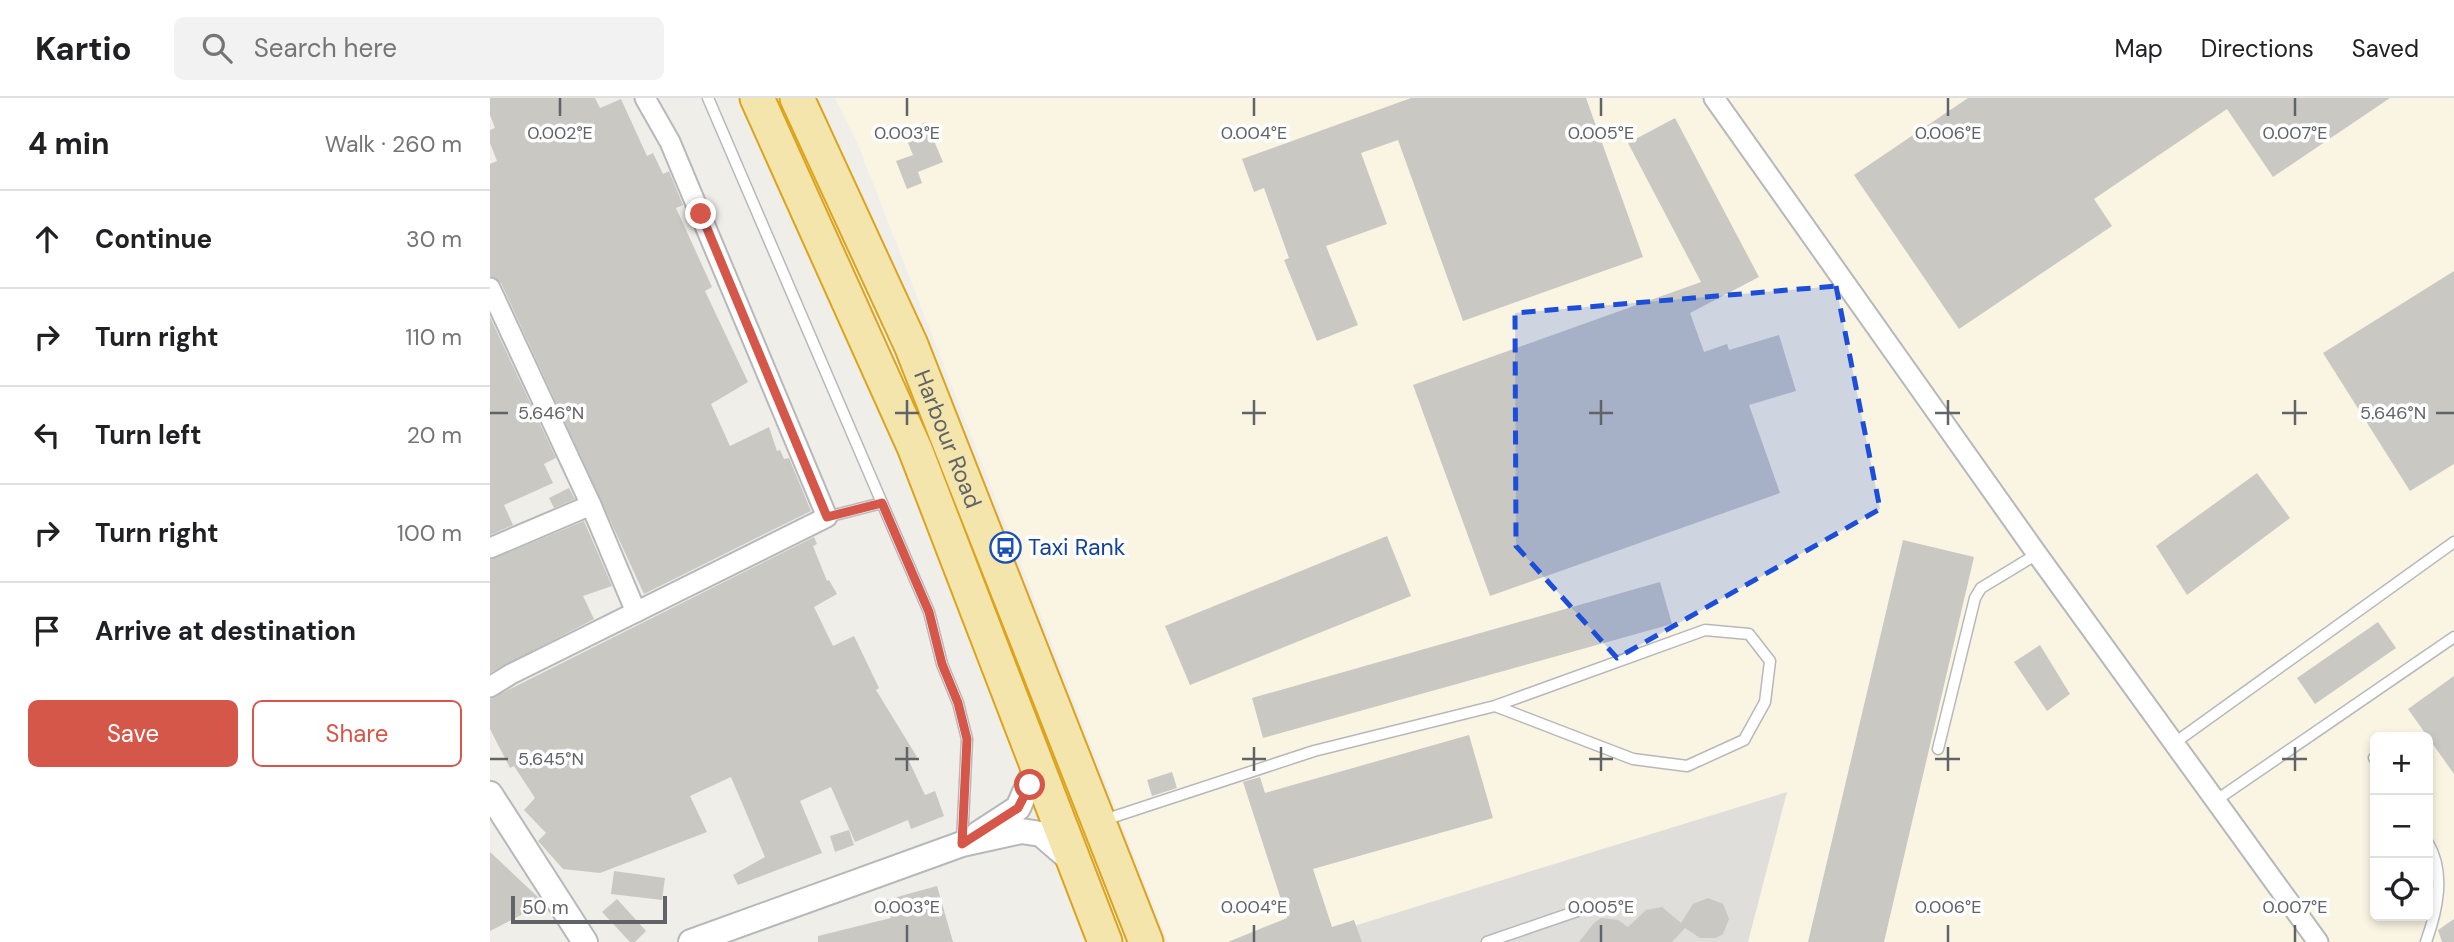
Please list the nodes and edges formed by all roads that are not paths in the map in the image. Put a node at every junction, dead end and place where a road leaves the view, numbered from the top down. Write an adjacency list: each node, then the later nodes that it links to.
1 (645, 98): 9 (street)
2 (708, 98): 7 (lane)
3 (757, 98): 19 (highway, Harbour Road)
4 (797, 98): 22 (highway, Harbour Road)
5 (1714, 98): 12 (street)
6 (490, 288): 8 (street)
7 (882, 503): 9 (lane); 23 (lane)
8 (591, 505): 11 (street); 13 (street)
9 (827, 517): 13 (street)
10 (2454, 542): 17 (lane)
11 (490, 548)
12 (2036, 555): 17 (street); 18 (lane)
13 (636, 612): 15 (street)
14 (2454, 637): 21 (lane)
15 (490, 687)
16 (1495, 706): 16 (lane); 22 (lane)
17 (2173, 744): 21 (street)
18 (1938, 749)
19 (1037, 765): 23 (street); 25 (highway, Harbour Road)
20 (490, 794): 28 (street)
21 (2214, 801): 33 (street)
22 (1100, 822): 31 (highway, Harbour Road)
23 (962, 844): 25 (street); 27 (street)
24 (2433, 852): 34 (lane)
25 (1075, 863): 30 (highway, Harbour Road)
26 (1586, 908): 32 (lane)
27 (728, 937): 29 (street)
28 (587, 939)
29 (691, 942)
30 (1105, 942)
31 (1146, 942)
32 (1487, 942)
33 (2318, 942)
34 (2426, 942)

